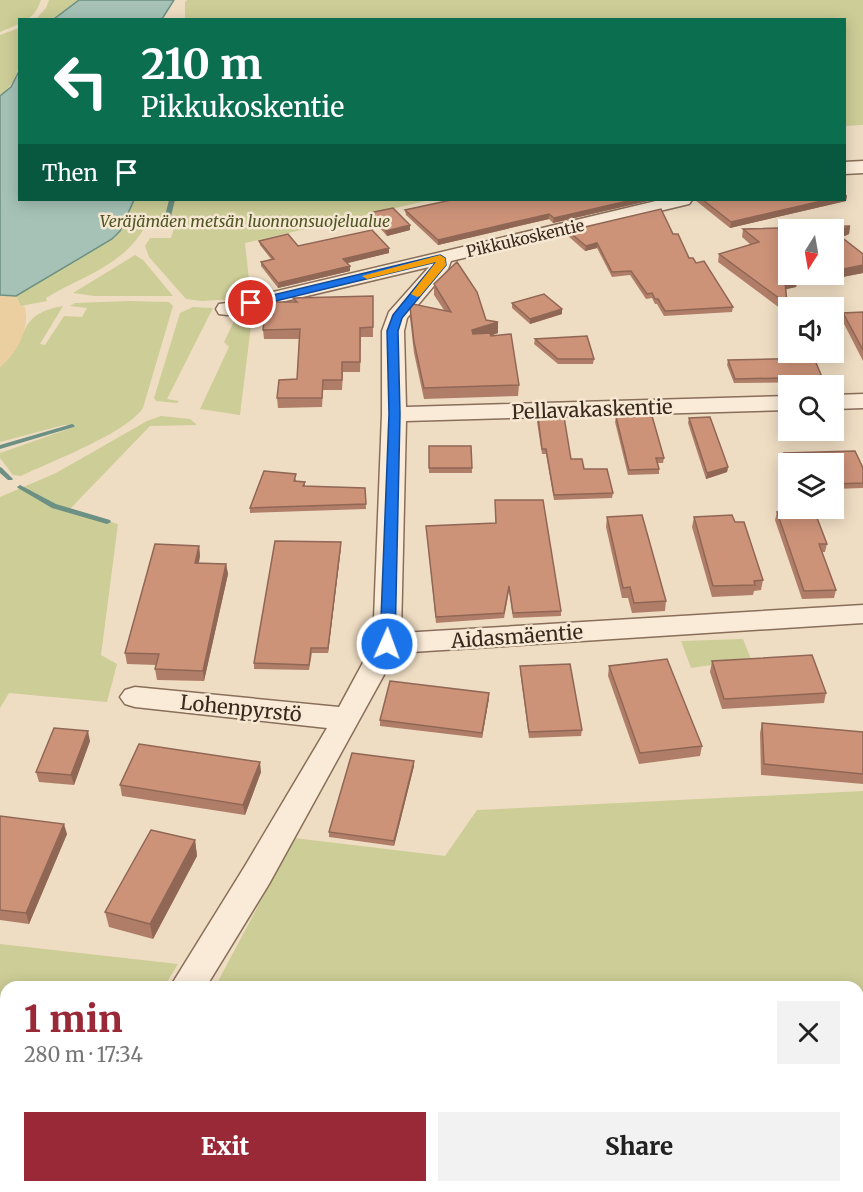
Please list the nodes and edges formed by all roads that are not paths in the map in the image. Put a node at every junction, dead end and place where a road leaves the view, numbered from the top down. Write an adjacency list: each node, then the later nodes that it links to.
1 (863, 167): 2 (street)
2 (846, 168)
3 (678, 201): 4 (street, Pikkukoskentie)
4 (440, 258): 5 (street, Pikkukoskentie); 9 (street)
5 (227, 309)
6 (863, 401): 7 (street)
7 (844, 402)
8 (778, 403): 9 (street, Pellavakaskentie)
9 (394, 414): 11 (street)
10 (863, 614): 11 (street, Aidasmäentie)
11 (387, 644): 13 (street)
12 (135, 697): 13 (street, Lohenpyrstö)
13 (348, 719): 14 (street)
14 (191, 981)

